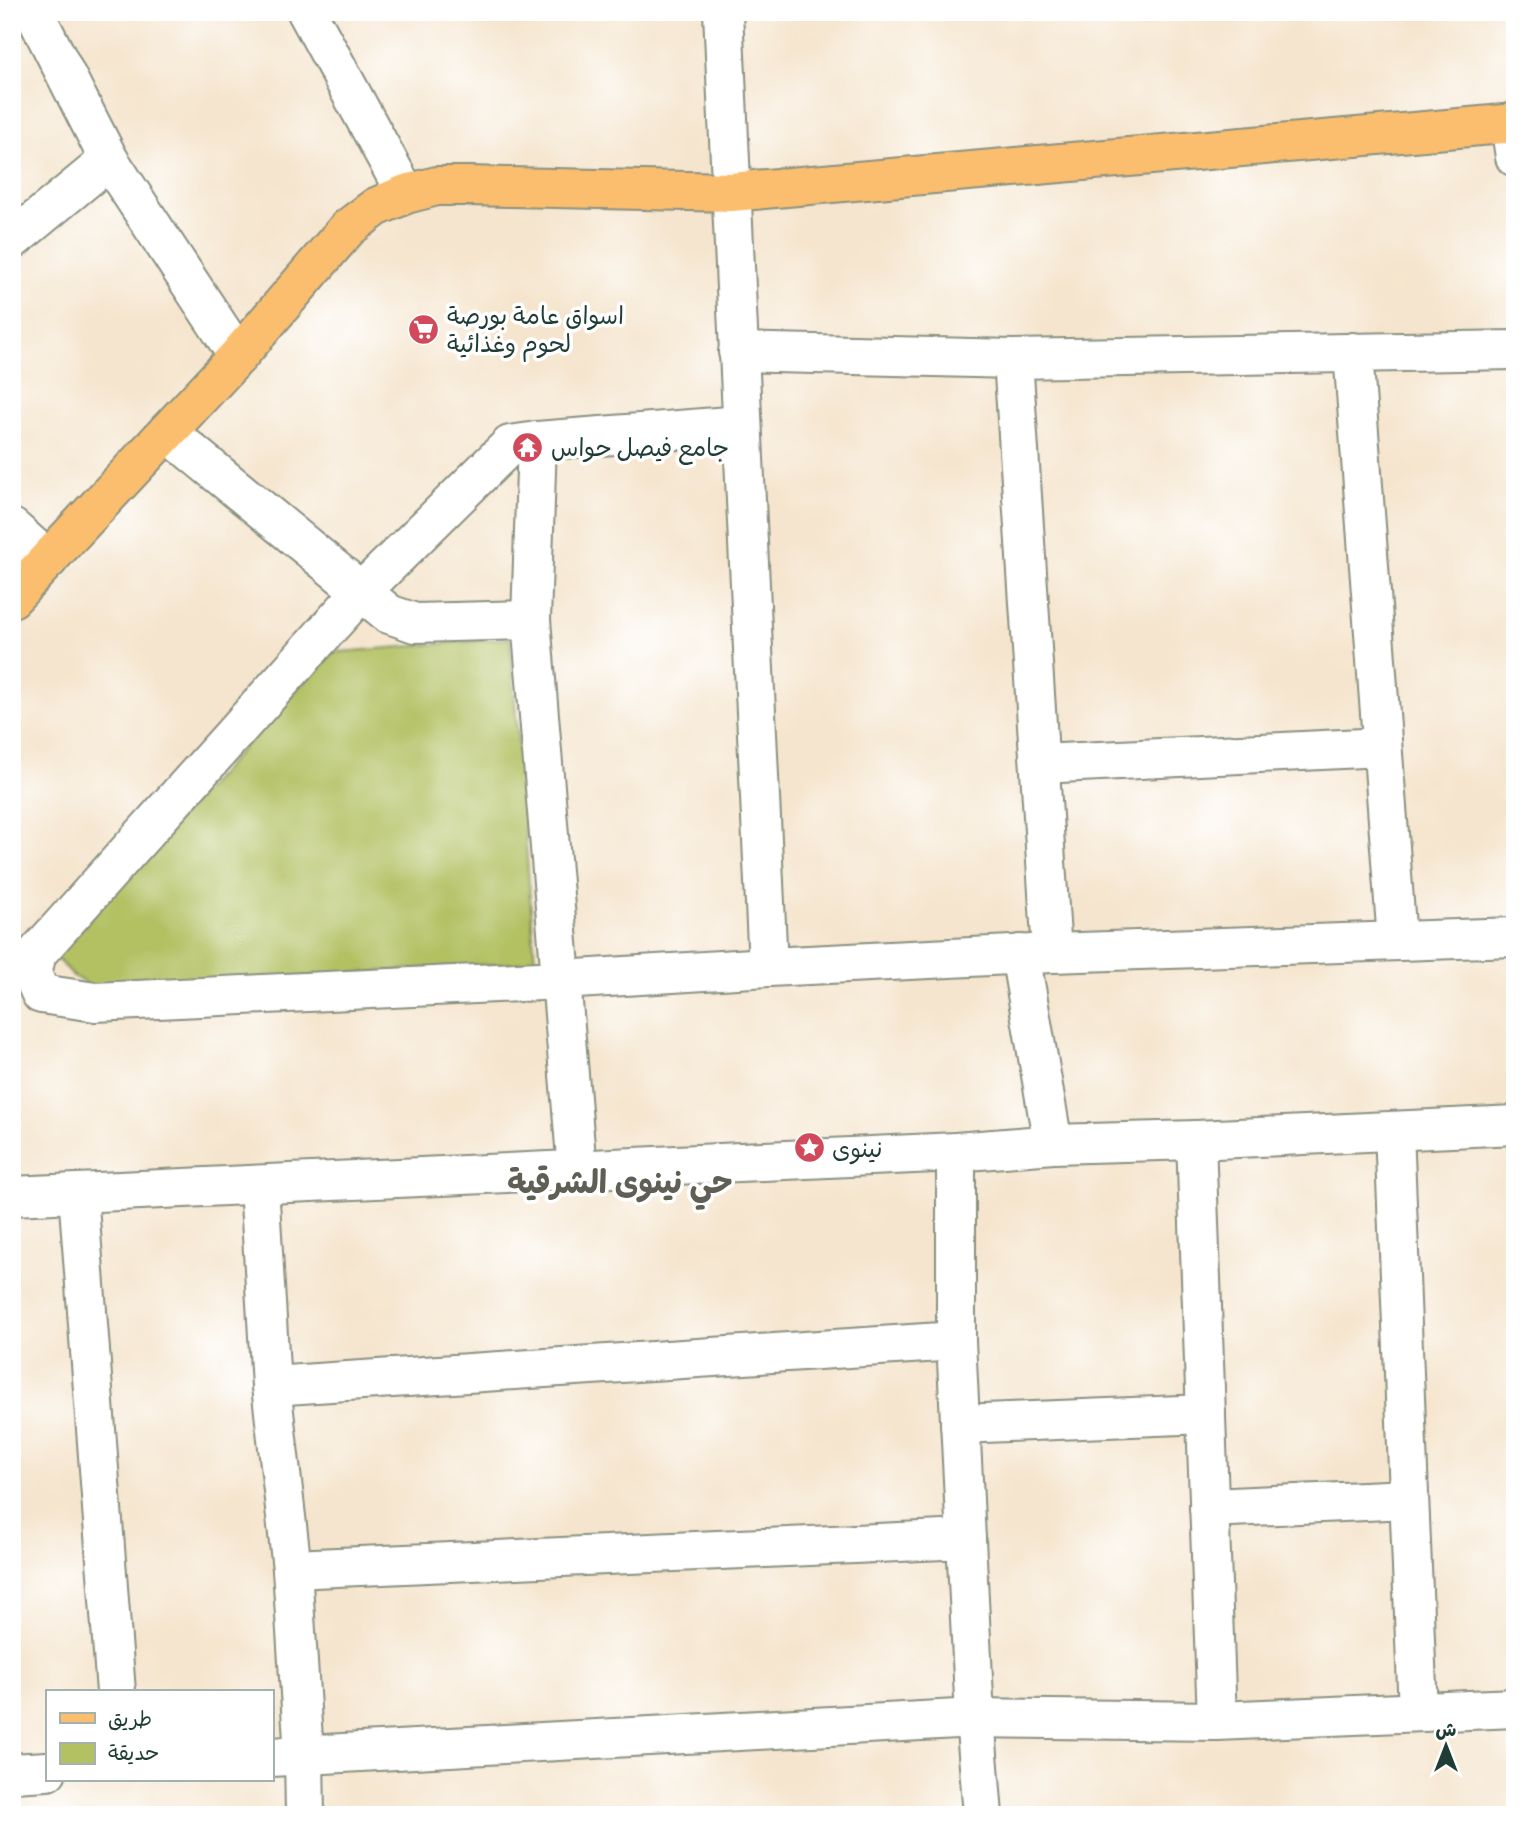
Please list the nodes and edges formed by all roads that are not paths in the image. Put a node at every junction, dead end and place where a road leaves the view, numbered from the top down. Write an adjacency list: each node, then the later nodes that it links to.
1 (34, 12): 5 (street)
2 (307, 12): 7 (street)
3 (723, 12): 6 (street)
4 (1513, 134): 6 (main road)
5 (109, 160): 8 (street); 12 (street)
6 (731, 192): 7 (main road); 10 (street)
7 (407, 194): 12 (main road)
8 (12, 240)
9 (1515, 350): 11 (street)
10 (738, 352): 13 (street); 14 (street)
11 (1353, 352): 13 (street); 22 (street)
12 (238, 356): 15 (main road)
13 (1013, 359): 23 (street)
14 (742, 425): 16 (street); 27 (street)
15 (167, 432): 18 (main road); 19 (street)
16 (537, 441): 19 (street); 21 (street)
17 (12, 528): 18 (street)
18 (48, 560): 20 (main road)
19 (361, 592): 21 (street); 28 (street)
20 (12, 598)
21 (531, 620): 28 (street)
22 (1382, 747): 23 (street); 25 (street)
23 (1040, 764): 26 (street)
24 (1515, 937): 25 (street)
25 (1397, 941): 26 (street)
26 (1036, 954): 27 (street); 32 (street)
27 (768, 967): 28 (street)
28 (561, 980): 34 (street)
29 (1515, 1125): 30 (street)
30 (1395, 1131): 31 (street); 42 (street)
31 (1196, 1140): 32 (street); 40 (street)
32 (1053, 1144): 33 (street)
33 (956, 1152): 34 (street); 38 (street)
34 (577, 1170): 35 (street)
35 (259, 1185): 36 (street); 39 (street)
36 (78, 1193): 37 (street); 46 (street)
37 (12, 1196)
38 (956, 1341): 39 (street); 41 (street)
39 (271, 1386): 45 (street)
40 (1206, 1414): 41 (street); 43 (street)
41 (960, 1424): 44 (street)
42 (1409, 1499): 43 (street); 48 (street)
43 (1209, 1508): 50 (street)
44 (966, 1539): 45 (street); 49 (street)
45 (292, 1569): 51 (street)
46 (116, 1690)
47 (1515, 1708): 48 (street)
48 (1418, 1712): 50 (street)
49 (975, 1718): 50 (street); 51 (street); 55 (street)
50 (1217, 1721)
51 (288, 1756): 54 (street)
52 (46, 1771): 53 (street)
53 (12, 1773)
54 (305, 1815)
55 (983, 1815)

